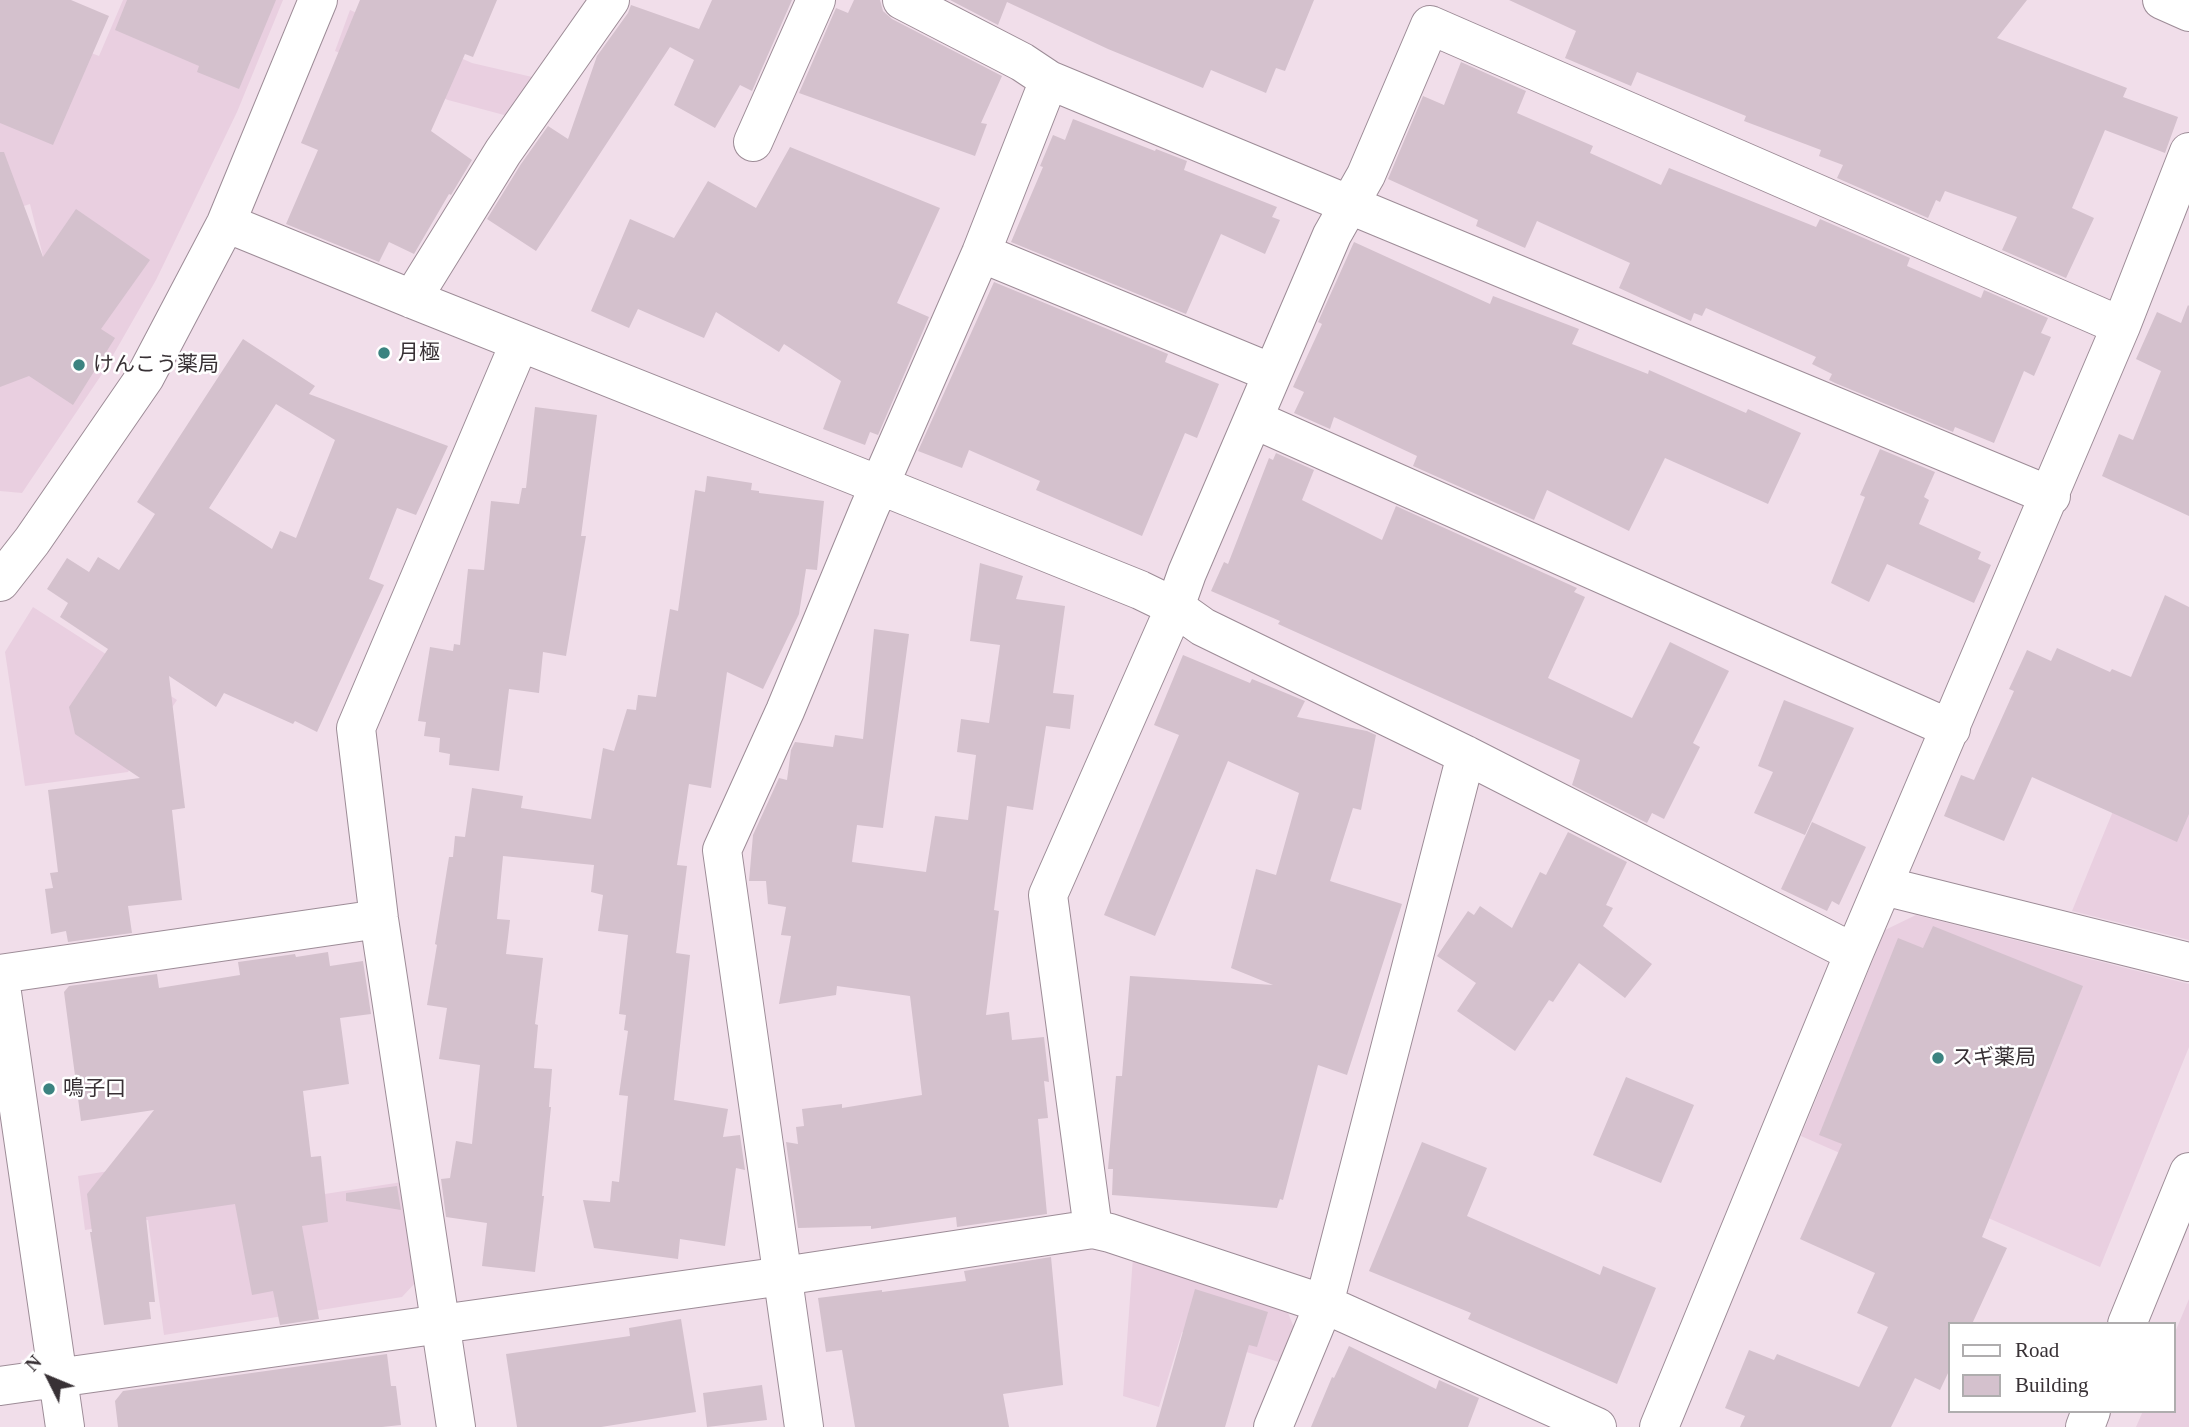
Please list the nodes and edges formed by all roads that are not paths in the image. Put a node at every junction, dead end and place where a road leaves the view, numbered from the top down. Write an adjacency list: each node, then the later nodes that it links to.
1 (318, 0): 11 (street)
2 (610, 0): 13 (street)
3 (817, 0): 8 (street)
4 (902, 0): 7 (street)
5 (2162, 0): 6 (street)
6 (2189, 12)
7 (1049, 80): 10 (street); 12 (street)
8 (752, 142)
9 (2189, 152): 14 (street)
10 (1351, 205): 14 (street); 16 (street); 19 (street)
11 (226, 223): 13 (street); 20 (street)
12 (981, 253): 16 (street); 18 (street)
13 (412, 299): 15 (street)
14 (2122, 326): 19 (street)
15 (520, 342): 18 (street); 25 (street)
16 (1272, 373): 17 (street)
17 (1253, 419): 21 (street); 22 (street)
18 (880, 485): 21 (street); 31 (street)
19 (2051, 496): 22 (street)
20 (0, 582)
21 (1175, 607): 23 (street); 30 (street)
22 (1951, 730): 24 (street)
23 (1466, 755): 26 (street); 32 (street)
24 (1884, 886): 26 (street); 27 (street)
25 (379, 919): 28 (street); 34 (street)
26 (1854, 953): 42 (street)
27 (2189, 962)
28 (0, 977): 35 (street)
29 (2189, 1172): 33 (street)
30 (1093, 1229): 31 (street); 32 (street)
31 (783, 1276): 34 (street); 39 (street)
32 (1324, 1304): 40 (street); 41 (street)
33 (2128, 1322)
34 (440, 1323): 35 (street); 38 (street)
35 (58, 1378): 36 (street); 37 (street)
36 (0, 1386)
37 (65, 1427)
38 (456, 1427)
39 (804, 1427)
40 (1273, 1427)
41 (1597, 1427)
42 (1659, 1427)

